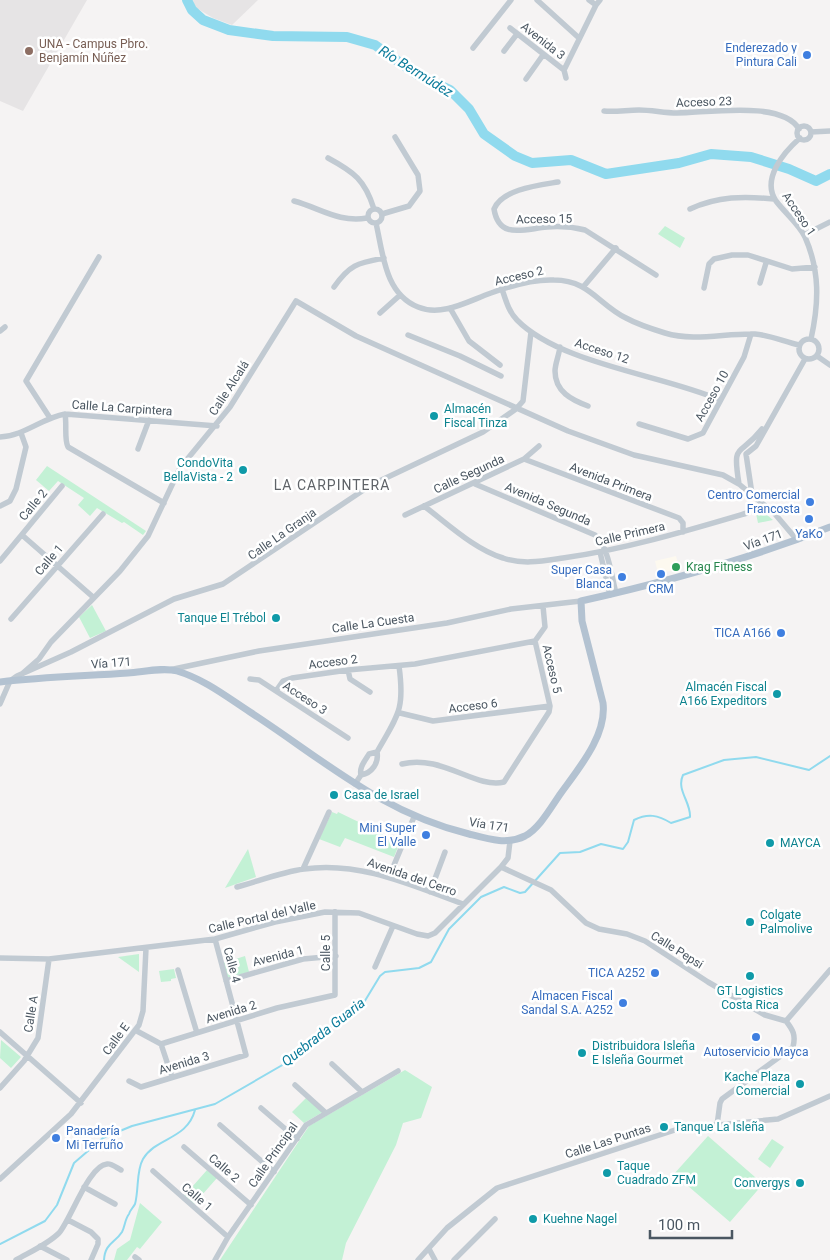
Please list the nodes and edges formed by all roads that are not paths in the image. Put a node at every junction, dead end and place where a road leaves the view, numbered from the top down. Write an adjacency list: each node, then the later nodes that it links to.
1 (511, 0): 9 (street)
2 (537, 0): 8 (street)
3 (589, 0): 5 (street)
4 (600, 0): 5 (street)
5 (596, 6): 8 (street)
6 (510, 28): 7 (street, Avenida 3)
7 (517, 34): 10 (street); 11 (street, Avenida 3)
8 (580, 38): 12 (street)
9 (473, 48)
10 (504, 50)
11 (543, 55): 12 (street, Avenida 3); 14 (street)
12 (564, 70): 13 (street)
13 (566, 78)
14 (526, 79)
15 (604, 112): 16 (street, Acceso 23)
16 (799, 129): 18 (street); 20 (street)
17 (830, 131): 18 (street)
18 (810, 132): 20 (street)
19 (395, 137): 27 (street)
20 (800, 138): 23 (street, Acceso 1)
21 (328, 158): 25 (street)
22 (558, 182): 32 (street, Acceso 15)
23 (774, 198): 26 (street); 31 (street, Acceso 1)
24 (294, 202): 28 (street)
25 (374, 209): 27 (street); 28 (street)
26 (690, 210)
27 (382, 214): 30 (street)
28 (367, 218): 30 (street)
29 (830, 222): 31 (street)
30 (376, 223): 34 (street)
31 (804, 235): 36 (street, Acceso 1)
32 (616, 248): 37 (street); 40 (street)
33 (100, 256): 63 (street)
34 (384, 258): 39 (street); 43 (street)
35 (766, 263): 36 (street); 38 (street); 41 (street)
36 (815, 267): 49 (street, Acceso 1)
37 (656, 275)
38 (760, 283)
39 (334, 286)
40 (584, 286): 42 (street, Acceso 2); 47 (street, Acceso 2)
41 (704, 288)
42 (502, 289): 44 (street, Acceso 2); 46 (street, Acceso 12)
43 (399, 296): 44 (street, Acceso 2); 45 (street)
44 (450, 308): 54 (street)
45 (380, 313)
46 (531, 332): 51 (street, Acceso 12); 61 (street)
47 (751, 334): 50 (street, Acceso 2); 59 (street, Acceso 10)
48 (408, 335): 57 (street)
49 (812, 339): 50 (street); 52 (street)
50 (799, 345): 53 (street)
51 (560, 348): 59 (street, Acceso 12); 60 (street)
52 (817, 356): 53 (street); 55 (street)
53 (805, 359): 66 (street)
54 (492, 360): 56 (street); 57 (street)
55 (830, 365)
56 (500, 366)
57 (488, 369): 58 (street)
58 (501, 376)
59 (720, 400): 65 (street, Acceso 10)
60 (588, 406)
61 (516, 409): 67 (street, Calle Alcalá); 74 (street); 97 (street, Calle La Granja)
62 (65, 414): 63 (street, Calle La Carpintera); 64 (street, Calle La Carpintera); 77 (street)
63 (50, 418): 68 (street, Calle La Carpintera)
64 (149, 420): 67 (street, Calle La Carpintera); 71 (street)
65 (639, 424)
66 (767, 424): 74 (street); 76 (street)
67 (216, 426): 77 (street, Calle Alcalá)
68 (21, 432): 69 (street, Calle La Carpintera); 78 (street)
69 (0, 437)
70 (539, 446): 72 (street, Calle Segunda)
71 (138, 449)
72 (524, 459): 73 (street, Calle Segunda); 84 (street, Avenida Primera)
73 (475, 484): 79 (street, Calle Segunda); 87 (street, Avenida Segunda)
74 (739, 484): 76 (street)
75 (62, 486): 85 (street, Calle 2)
76 (752, 494): 86 (street)
77 (164, 503): 91 (street, Calle Alcalá)
78 (0, 506)
79 (424, 506): 82 (street, Calle Segunda); 87 (street, Calle Primera)
80 (747, 513): 84 (street, Calle Primera)
81 (103, 514): 89 (street, Calle 1)
82 (405, 515)
83 (830, 527): 86 (main road, Vía 171)
84 (683, 532): 87 (street, Calle Primera)
85 (22, 535): 88 (street, Calle 2); 89 (street)
86 (797, 540): 90 (main road, Vía 171)
87 (602, 552): 90 (street)
88 (0, 561)
89 (57, 566): 91 (street); 94 (street, Calle 1)
90 (613, 594): 92 (main road, Vía 171)
91 (93, 597): 96 (street, Calle Alcalá)
92 (581, 601): 93 (street, Calle La Cuesta); 117 (main road, Vía 171)
93 (543, 606): 95 (street); 99 (street, Calle La Cuesta)
94 (11, 619)
95 (535, 641): 98 (street, Acceso 5); 108 (street, Acceso 5)
96 (45, 650): 97 (street); 101 (street, Calle Alcalá)
97 (52, 660): 101 (street, Calle La Granja)
98 (399, 666): 100 (street, Acceso 2); 109 (street)
99 (169, 670): 103 (main road, Vía 171); 114 (main road, Vía 171)
100 (348, 670): 105 (street, Acceso 2); 106 (street)
101 (23, 673): 103 (street, Calle La Granja)
102 (250, 679): 105 (street, Acceso 3)
103 (10, 681): 104 (main road, Vía 171); 107 (street)
104 (0, 682)
105 (276, 691): 110 (street, Acceso 3)
106 (370, 692)
107 (0, 704)
108 (550, 706): 109 (street, Acceso 6); 112 (street, Acceso 5)
109 (400, 712): 111 (street)
110 (348, 738)
111 (377, 752): 113 (street); 113 (street)
112 (402, 764)
113 (361, 776): 114 (street)
114 (355, 784): 116 (main road, Vía 171)
115 (328, 812): 120 (street)
116 (414, 817): 117 (main road, Vía 171); 121 (street)
117 (510, 841): 119 (street, Calle Portal del Valle)
118 (444, 852): 123 (street)
119 (501, 867): 124 (street, Calle Portal del Valle); 138 (street, Calle Pepsi)
120 (303, 869): 121 (street, Avenida del Cerro); 122 (street, Avenida del Cerro)
121 (389, 877): 123 (street, Avenida del Cerro)
122 (237, 888)
123 (430, 892): 124 (street, Avenida del Cerro)
124 (463, 904): 126 (street, Calle Portal del Valle)
125 (336, 912): 126 (street, Calle Portal del Valle); 127 (street, Calle Portal del Valle); 129 (street, Calle 5)
126 (393, 926): 132 (street)
127 (215, 939): 128 (street, Calle Portal del Valle); 135 (street, Calle 4)
128 (146, 948): 131 (street, Calle Portal del Valle); 139 (street, Calle E)
129 (336, 956): 135 (street, Avenida 1); 136 (street, Calle 5)
130 (0, 958): 131 (street, Calle Portal del Valle)
131 (49, 960): 144 (street, Calle A)
132 (375, 967)
133 (178, 970): 141 (street)
134 (830, 970): 138 (street)
135 (226, 981): 137 (street, Calle 4)
136 (336, 995): 137 (street, Avenida 2)
137 (238, 1020): 141 (street, Avenida 2); 143 (street, Calle 4)
138 (786, 1021): 157 (street)
139 (135, 1030): 142 (street); 153 (street, Calle E)
140 (0, 1032): 144 (street)
141 (197, 1033): 142 (street, Avenida 2)
142 (161, 1044): 147 (street)
143 (246, 1055): 147 (street, Avenida 3)
144 (28, 1056): 150 (street, Calle A); 153 (street)
145 (332, 1064): 151 (street)
146 (398, 1071): 151 (street, Calle Principal)
147 (172, 1077): 148 (street, Avenida 3)
148 (129, 1081)
149 (295, 1085): 155 (street)
150 (0, 1088)
151 (362, 1092): 155 (street, Calle Principal)
152 (830, 1096): 157 (street, Calle Las Puntas)
153 (81, 1104): 163 (street, Calle E)
154 (261, 1108): 158 (street)
155 (326, 1113): 158 (street, Calle Principal)
156 (220, 1125): 162 (street)
157 (716, 1125): 172 (street, Calle Las Puntas)
158 (297, 1139): 162 (street, Calle Principal)
159 (184, 1147): 166 (street, Calle 2)
160 (121, 1170): 164 (street)
161 (153, 1171): 169 (street, Calle 1)
162 (274, 1172): 166 (street, Calle Principal)
163 (0, 1179)
164 (84, 1187): 165 (street); 168 (street)
165 (115, 1204)
166 (251, 1205): 169 (street, Calle Principal)
167 (495, 1219): 180 (street)
168 (68, 1220): 170 (street); 176 (street)
169 (228, 1237): 177 (street, Calle Principal)
170 (52, 1239): 171 (street); 173 (street)
171 (40, 1246): 173 (street); 174 (street)
172 (429, 1249): 178 (street, Calle Las Puntas); 179 (street)
173 (52, 1252): 175 (street)
174 (16, 1260)
175 (67, 1260)
176 (91, 1260)
177 (216, 1260)
178 (418, 1260)
179 (435, 1260)
180 (454, 1260)

